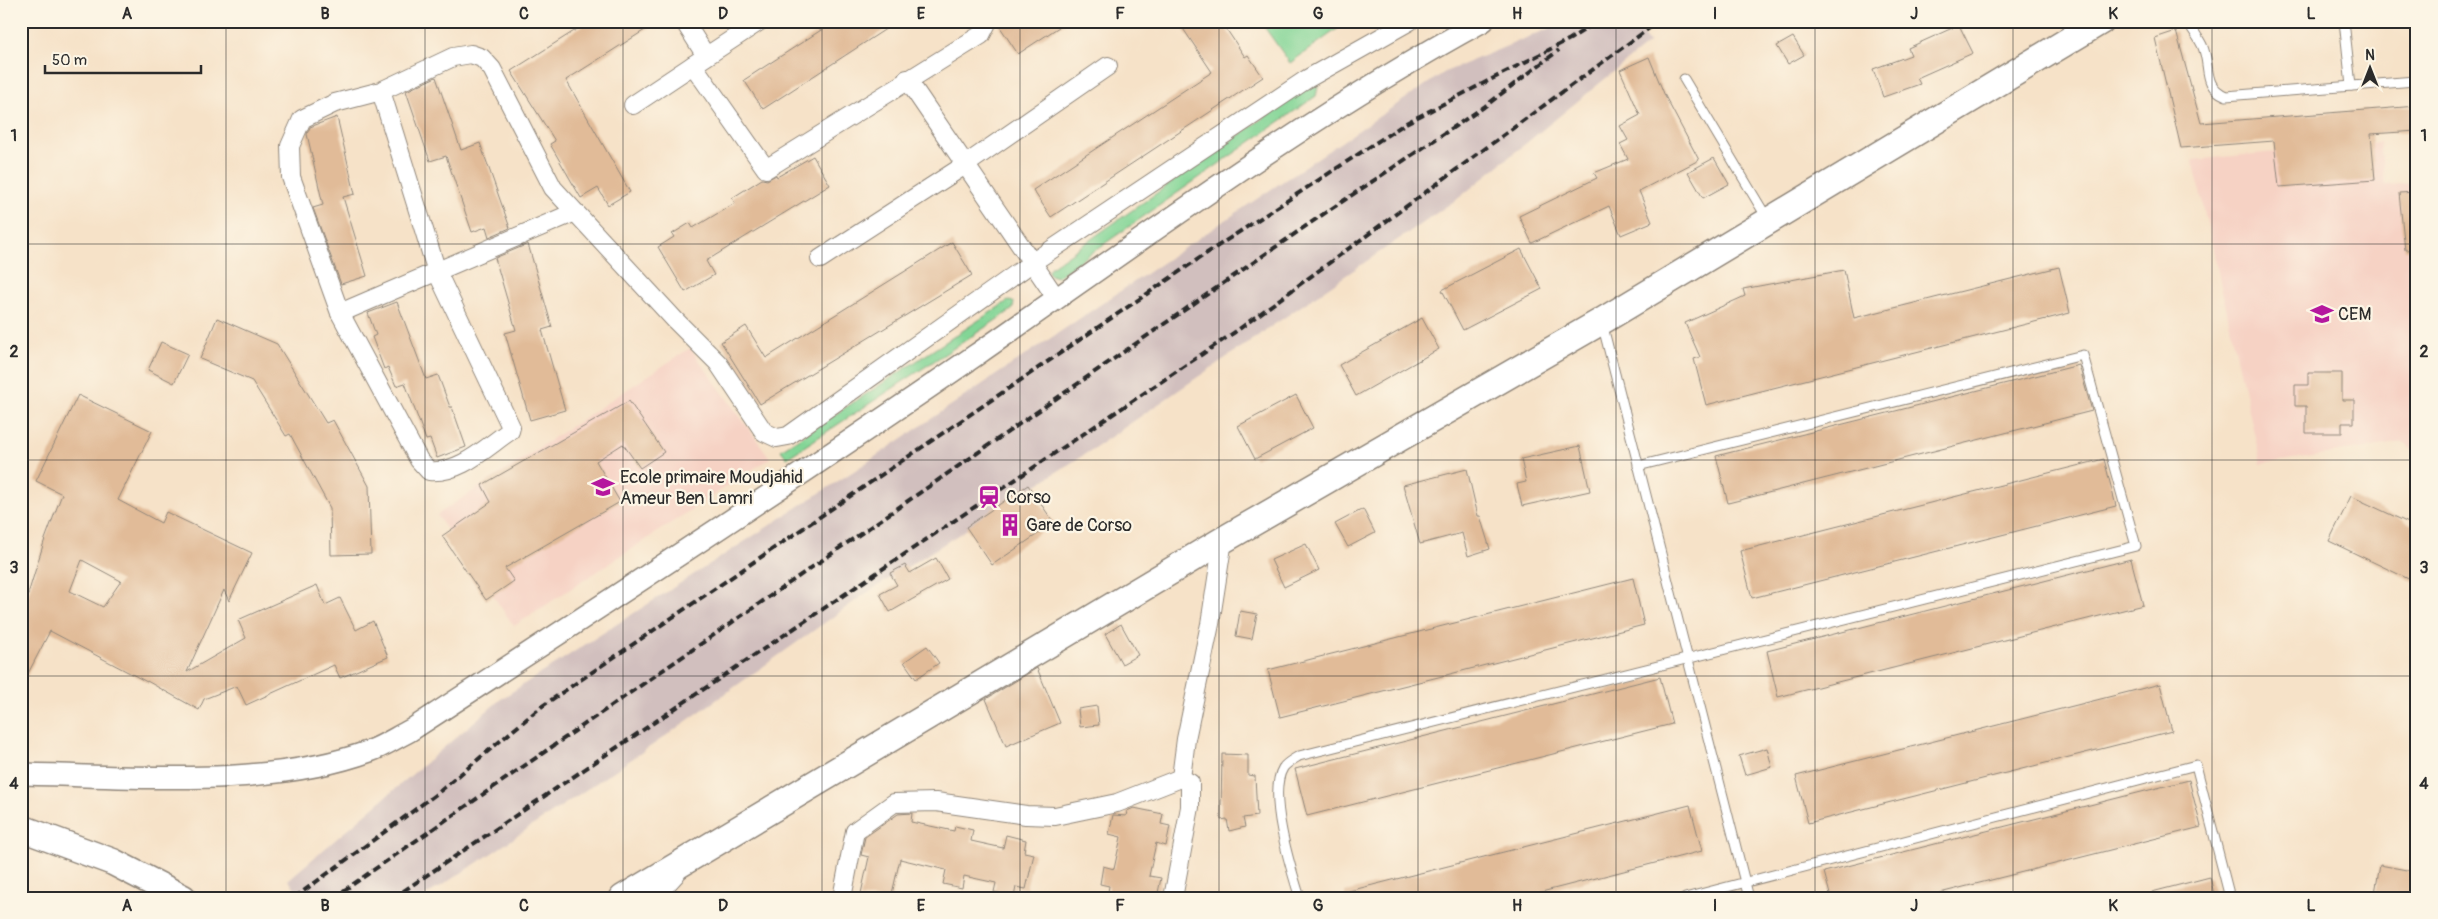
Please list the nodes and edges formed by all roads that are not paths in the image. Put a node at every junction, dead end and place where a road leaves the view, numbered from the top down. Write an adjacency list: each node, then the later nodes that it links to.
1 (684, 21): 9 (street)
2 (760, 21): 9 (street)
3 (988, 21): 11 (street)
4 (1410, 21): 21 (street)
5 (1483, 21): 23 (street)
6 (2101, 21): 19 (main road)
7 (2188, 21): 14 (lane)
8 (2344, 21): 14 (lane)
9 (700, 61): 11 (street); 16 (street)
10 (1108, 66): 17 (street)
11 (907, 79): 17 (street)
12 (1684, 79): 19 (lane)
13 (2417, 79): 14 (lane)
14 (2351, 86)
15 (381, 91): 18 (street); 22 (street); 24 (street)
16 (633, 105)
17 (965, 165): 20 (street); 21 (street)
18 (575, 212): 21 (street); 22 (street)
19 (1769, 220): 25 (main road)
20 (820, 259)
21 (1033, 262): 23 (street)
22 (437, 272): 24 (street); 24 (street)
23 (1057, 298): 29 (street)
24 (340, 313)
25 (1602, 321): 26 (lane); 27 (main road)
26 (1638, 466): 28 (lane); 28 (lane)
27 (1223, 540): 30 (street); 32 (main road)
28 (1688, 659): 33 (lane); 39 (lane)
29 (21, 774)
30 (1181, 778): 37 (street); 38 (street)
31 (21, 828): 34 (main road)
32 (688, 861): 35 (main road); 36 (street)
33 (1745, 883): 40 (lane); 41 (lane); 42 (lane)
34 (183, 898)
35 (623, 898)
36 (654, 898)
37 (842, 898)
38 (1173, 898)
39 (1300, 898)
40 (1685, 898)
41 (1749, 898)
42 (2230, 898)

